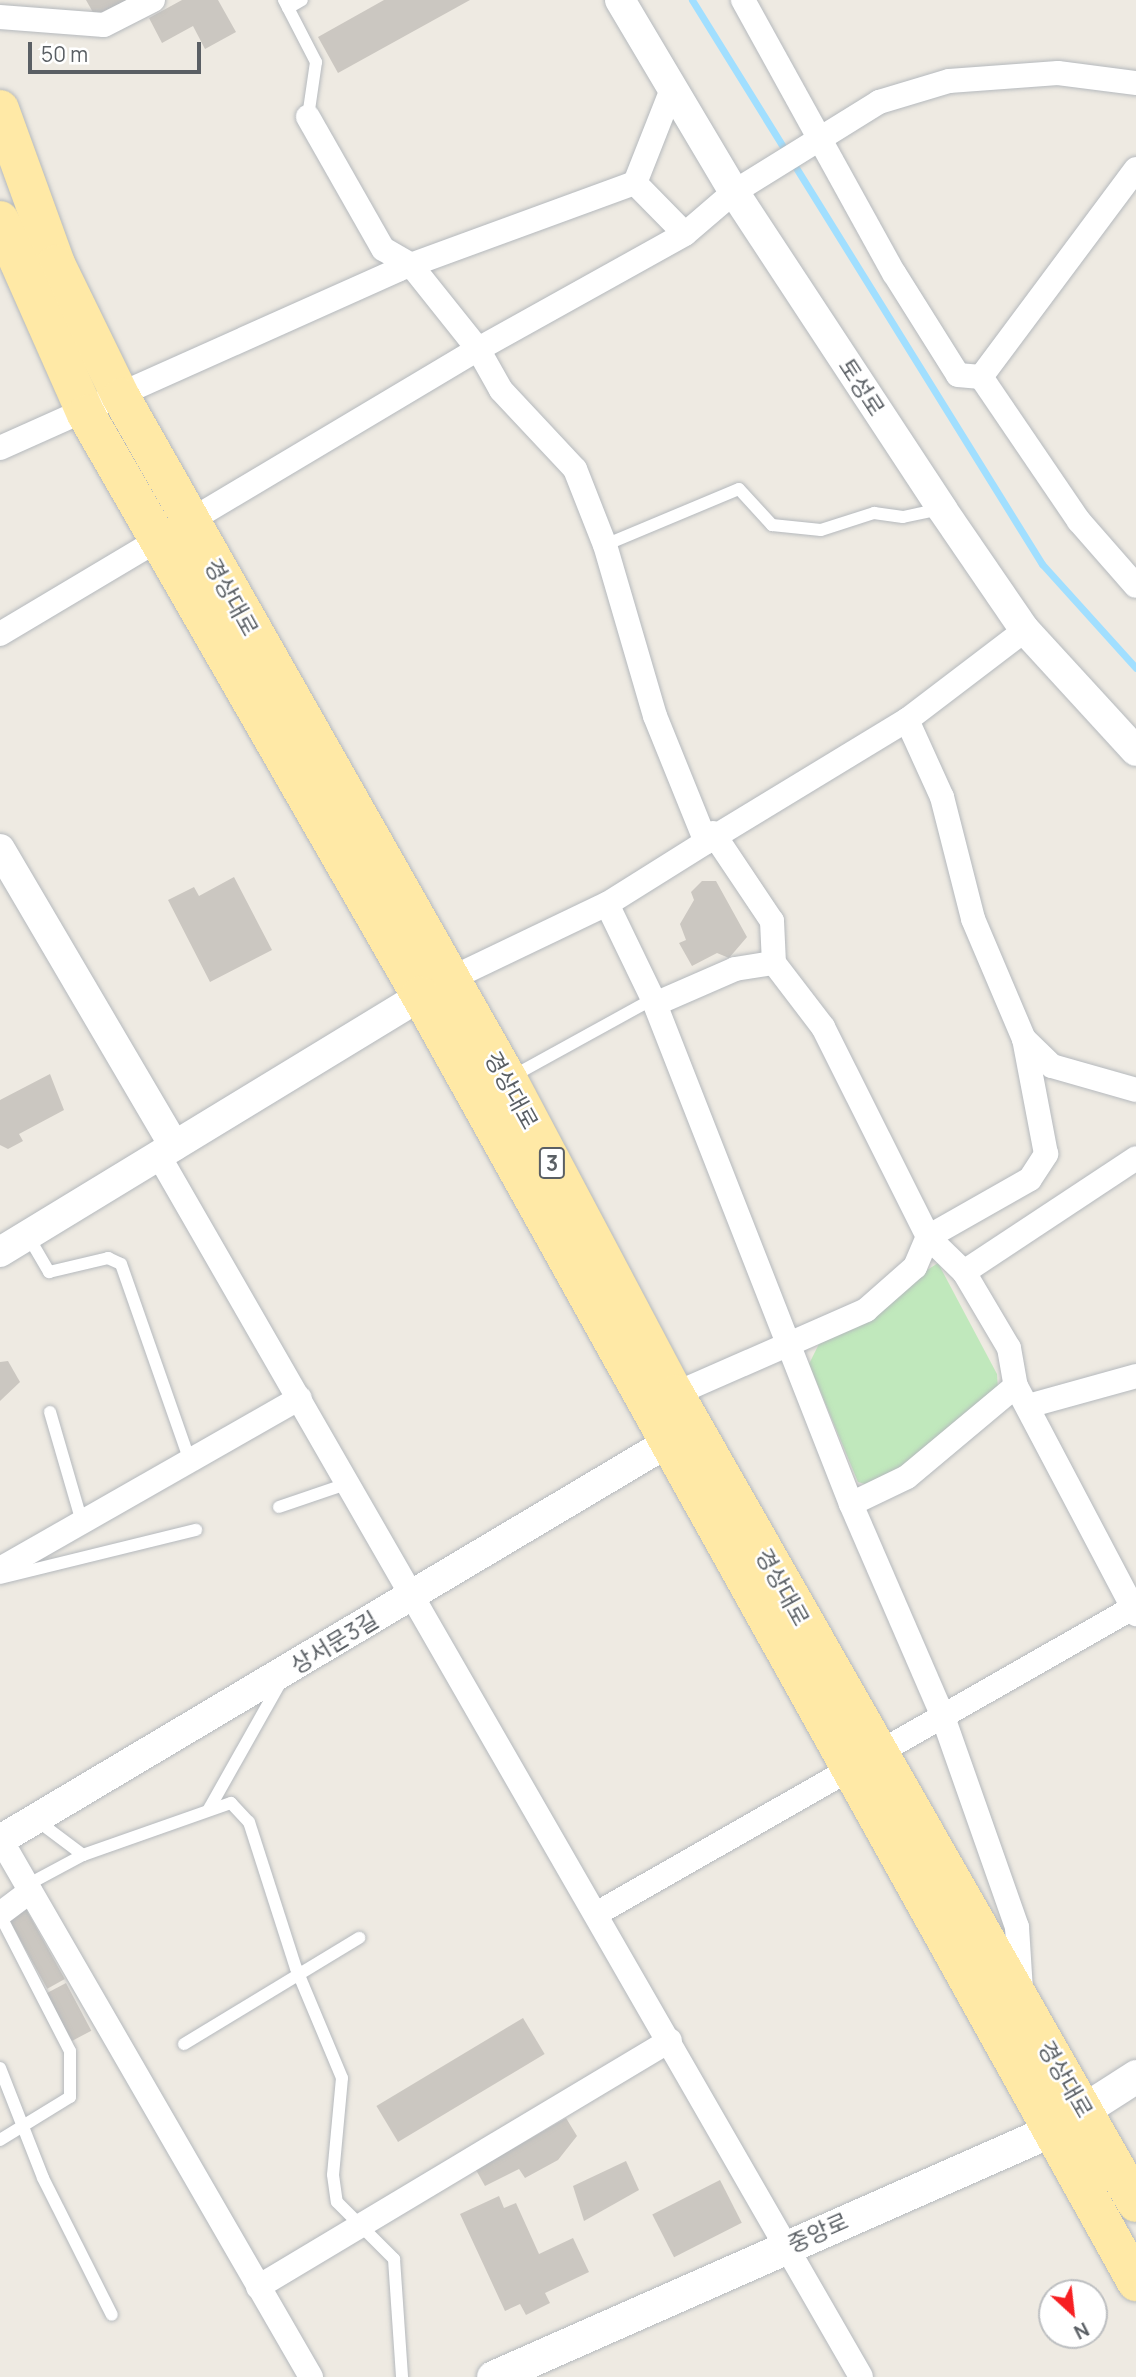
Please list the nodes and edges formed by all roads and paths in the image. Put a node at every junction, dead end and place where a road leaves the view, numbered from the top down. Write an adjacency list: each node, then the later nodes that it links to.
1 (153, 0): 6 (street)
2 (302, 0): 5 (lane)
3 (620, 0): 9 (street, 토성로)
4 (743, 0): 12 (street)
5 (286, 4): 11 (lane)
6 (46, 10): 7 (street)
7 (0, 17)
8 (1136, 83): 12 (street)
9 (672, 89): 14 (street); 15 (street, 토성로)
10 (0, 109): 21 (main road, 경상대로 / 3)
11 (308, 117): 18 (street)
12 (824, 137): 15 (street); 20 (street)
13 (1136, 169): 20 (street)
14 (635, 183): 17 (street); 18 (street)
15 (740, 188): 17 (street); 24 (street, 토성로)
16 (0, 220): 22 (main road, 경상대로 / 3)
17 (685, 234): 19 (street)
18 (411, 265): 19 (street); 21 (street)
19 (478, 349): 25 (street); 26 (street)
20 (981, 377): 27 (street)
21 (121, 397): 22 (street); 25 (main road, 경상대로 / 3)
22 (86, 414): 23 (street); 25 (main road, 경상대로 / 3)
23 (0, 448)
24 (942, 509): 26 (lane); 28 (street, 토성로)
25 (177, 533): 29 (street); 36 (main road, 경상대로 / 3)
26 (605, 545): 32 (street)
27 (1136, 586)
28 (1026, 630): 30 (street); 31 (street, 토성로)
29 (0, 634)
30 (907, 720): 32 (street); 38 (street)
31 (1136, 751)
32 (709, 837): 34 (street); 35 (street)
33 (0, 849): 41 (street)
34 (607, 904): 36 (street); 37 (street)
35 (774, 963): 37 (street); 44 (street)
36 (433, 988): 39 (main road, 경상대로 / 3); 41 (street); 53 (main road, 경상대로 / 3)
37 (654, 1001): 39 (lane); 47 (street)
38 (1024, 1039): 40 (street); 44 (street)
39 (508, 1079): 49 (main road, 경상대로 / 3)
40 (1136, 1090)
41 (167, 1151): 43 (street); 51 (street)
42 (1136, 1158): 46 (street)
43 (28, 1236): 45 (street); 54 (lane)
44 (928, 1237): 46 (street); 47 (street)
45 (0, 1252)
46 (964, 1272): 50 (street)
47 (789, 1346): 49 (street); 56 (street)
48 (1136, 1376): 50 (street)
49 (674, 1394): 66 (main road, 경상대로 / 3)
50 (1022, 1396): 56 (street); 63 (street)
51 (300, 1398): 54 (street); 55 (street)
52 (50, 1412): 58 (lane)
53 (667, 1443): 62 (street, 상서문3길); 66 (main road, 경상대로 / 3)
54 (190, 1461): 58 (street)
55 (350, 1483): 57 (lane); 62 (street)
56 (851, 1504): 65 (street)
57 (279, 1507)
58 (82, 1522): 60 (street)
59 (196, 1530): 61 (lane)
60 (0, 1569)
61 (0, 1578)
62 (415, 1594): 64 (street, 상서문3길); 72 (street)
63 (1135, 1610): 65 (street)
64 (288, 1670): 67 (lane); 68 (street, 상서문3길)
65 (943, 1717): 66 (street); 76 (street)
66 (865, 1765): 72 (street); 76 (main road, 경상대로 / 3); 83 (main road, 경상대로 / 3)
67 (209, 1809): 70 (lane); 75 (lane)
68 (35, 1819): 69 (street, 상서문3길); 70 (lane)
69 (0, 1840): 71 (street)
70 (83, 1855): 71 (lane)
71 (28, 1888): 73 (street); 89 (street)
72 (596, 1914): 77 (street)
73 (0, 1915): 82 (lane)
74 (359, 1938): 75 (lane)
75 (299, 1973): 78 (lane); 86 (lane)
76 (1021, 2001): 81 (main road, 경상대로 / 3)
77 (670, 2040): 86 (street); 87 (street)
78 (184, 2044)
79 (0, 2068): 82 (lane)
80 (1136, 2076): 81 (main road, 중앙로)
81 (1084, 2108): 83 (main road, 중앙로); 85 (main road, 경상대로 / 3)
82 (25, 2125): 84 (lane); 90 (lane)
83 (1052, 2130): 87 (main road, 중앙로); 88 (main road, 경상대로 / 3)
84 (0, 2140)
85 (1136, 2203)
86 (359, 2226): 89 (street); 92 (lane)
87 (789, 2245): 93 (main road, 중앙로); 94 (street)
88 (1136, 2282)
89 (258, 2287): 91 (street)
90 (112, 2315)
91 (310, 2377)
92 (402, 2377)
93 (493, 2377)
94 (860, 2377)

